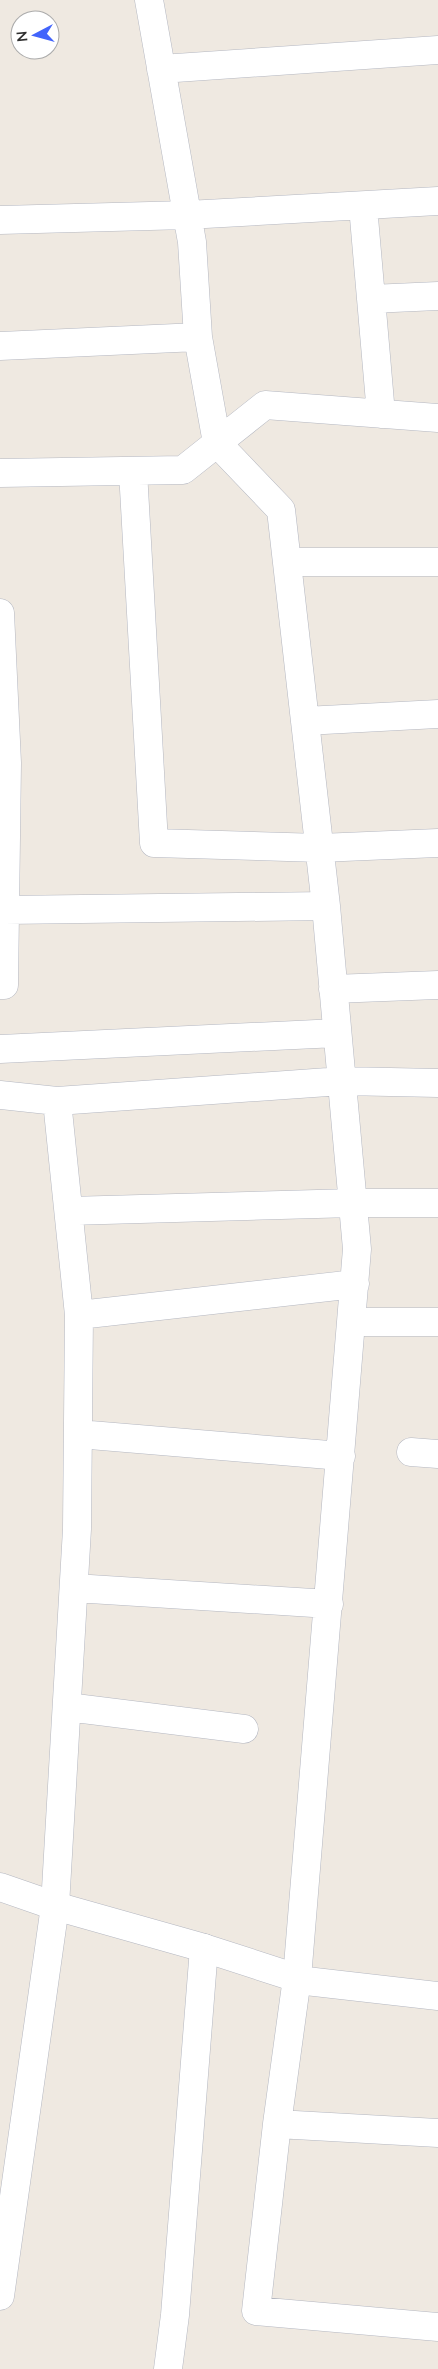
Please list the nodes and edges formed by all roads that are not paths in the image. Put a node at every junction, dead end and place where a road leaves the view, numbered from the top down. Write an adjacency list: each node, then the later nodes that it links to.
1 (149, 0): 3 (street)
2 (438, 50): 3 (street)
3 (162, 69): 6 (street)
4 (438, 201): 5 (street)
5 (363, 206): 6 (street); 9 (street)
6 (187, 215): 7 (street); 10 (street)
7 (0, 220)
8 (438, 296): 9 (street)
9 (371, 299): 12 (street)
10 (198, 337): 11 (street); 14 (street)
11 (0, 346)
12 (381, 414): 13 (street); 14 (street)
13 (438, 418)
14 (217, 443): 15 (street); 17 (street)
15 (133, 471): 16 (street); 23 (street)
16 (0, 473)
17 (287, 562): 18 (street); 21 (street)
18 (438, 562)
19 (0, 613): 25 (street)
20 (438, 714): 21 (street)
21 (305, 721): 23 (street)
22 (438, 843): 23 (street)
23 (320, 848): 24 (street)
24 (326, 906): 25 (street); 28 (street)
25 (5, 910): 26 (street)
26 (0, 985)
27 (438, 985): 28 (street)
28 (333, 989): 29 (street)
29 (337, 1033): 30 (street); 31 (street)
30 (0, 1049)
31 (342, 1081): 32 (street); 34 (street); 35 (street)
32 (438, 1083)
33 (0, 1095): 34 (street)
34 (57, 1101): 37 (street)
35 (353, 1203): 36 (street); 37 (street); 38 (street)
36 (438, 1203)
37 (69, 1211): 39 (street)
38 (355, 1284): 39 (street); 40 (street)
39 (79, 1316): 42 (street)
40 (352, 1322): 41 (street); 45 (street)
41 (438, 1322)
42 (78, 1434): 45 (street); 46 (street)
43 (411, 1452): 44 (street)
44 (438, 1454)
45 (341, 1456): 47 (street)
46 (74, 1588): 47 (street); 48 (street)
47 (329, 1604): 53 (street)
48 (67, 1706): 49 (street); 51 (street)
49 (244, 1729)
50 (0, 1886): 51 (street)
51 (55, 1906): 52 (street); 57 (street)
52 (204, 1948): 53 (street); 59 (street)
53 (297, 1978): 54 (street); 55 (street)
54 (438, 1996)
55 (277, 2124): 56 (street); 58 (street)
56 (438, 2134)
57 (0, 2296)
58 (438, 2327)
59 (168, 2369)

